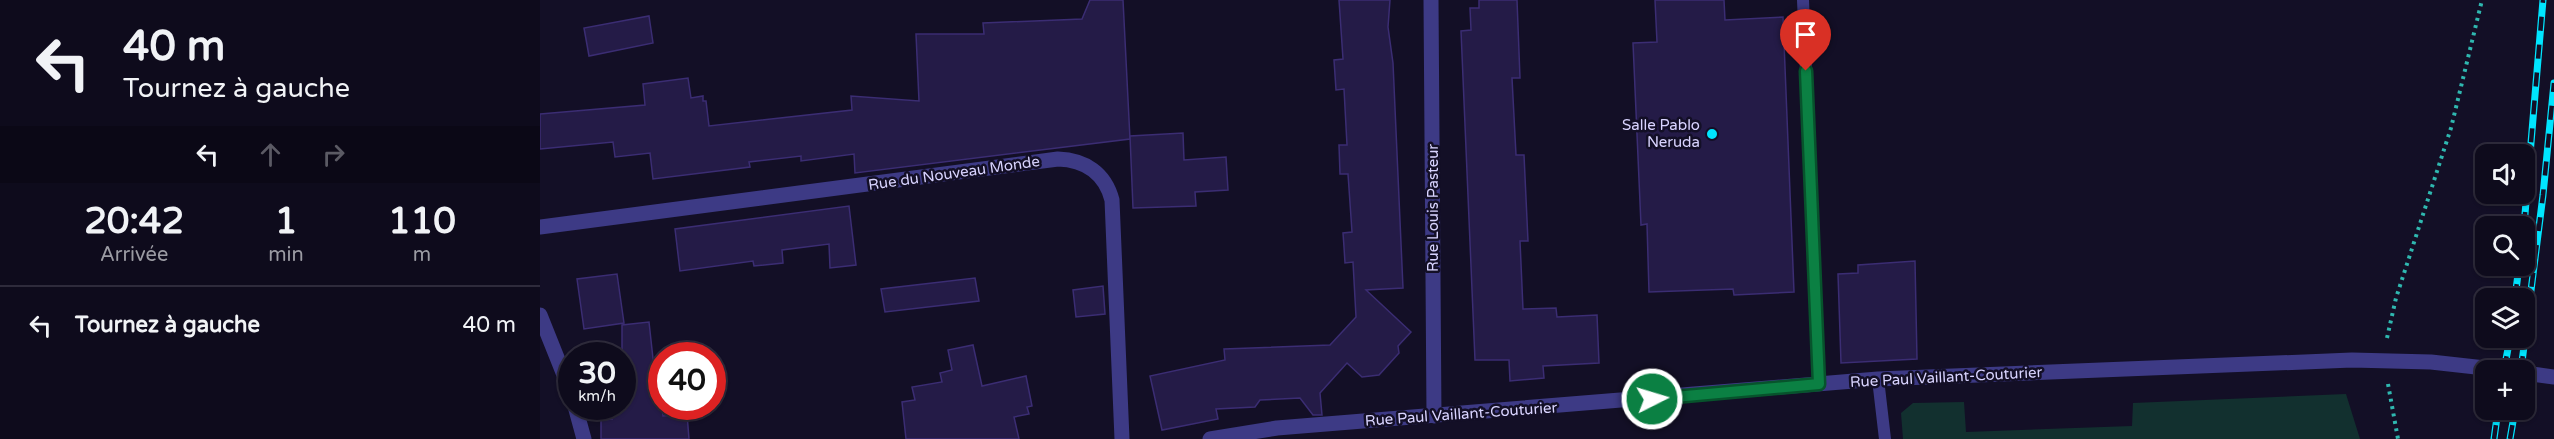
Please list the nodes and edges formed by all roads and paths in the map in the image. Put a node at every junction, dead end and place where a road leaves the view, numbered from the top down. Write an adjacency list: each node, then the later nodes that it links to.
1 (1431, 0): 13 (street, Rue Louis Pasteur)
2 (1803, 0): 12 (lane)
3 (2482, 0): 7 (path)
4 (540, 227): 16 (street, Rue du Nouveau Monde)
5 (540, 315): 6 (street)
6 (558, 360)
7 (2384, 360): 8 (street, Rue Paul Vaillant-Couturier); 11 (street, Rue Paul Vaillant-Couturier); 19 (path)
8 (2475, 366)
9 (2535, 374): 10 (street)
10 (2554, 377)
11 (1878, 379): 12 (street, Rue Paul Vaillant-Couturier); 18 (lane)
12 (1819, 384): 13 (street, Rue Paul Vaillant-Couturier)
13 (1434, 416): 17 (street, Rue Paul Vaillant-Couturier)
14 (579, 420): 15 (street)
15 (584, 439)
16 (1122, 439)
17 (1210, 439)
18 (1885, 439)
19 (2398, 439)

